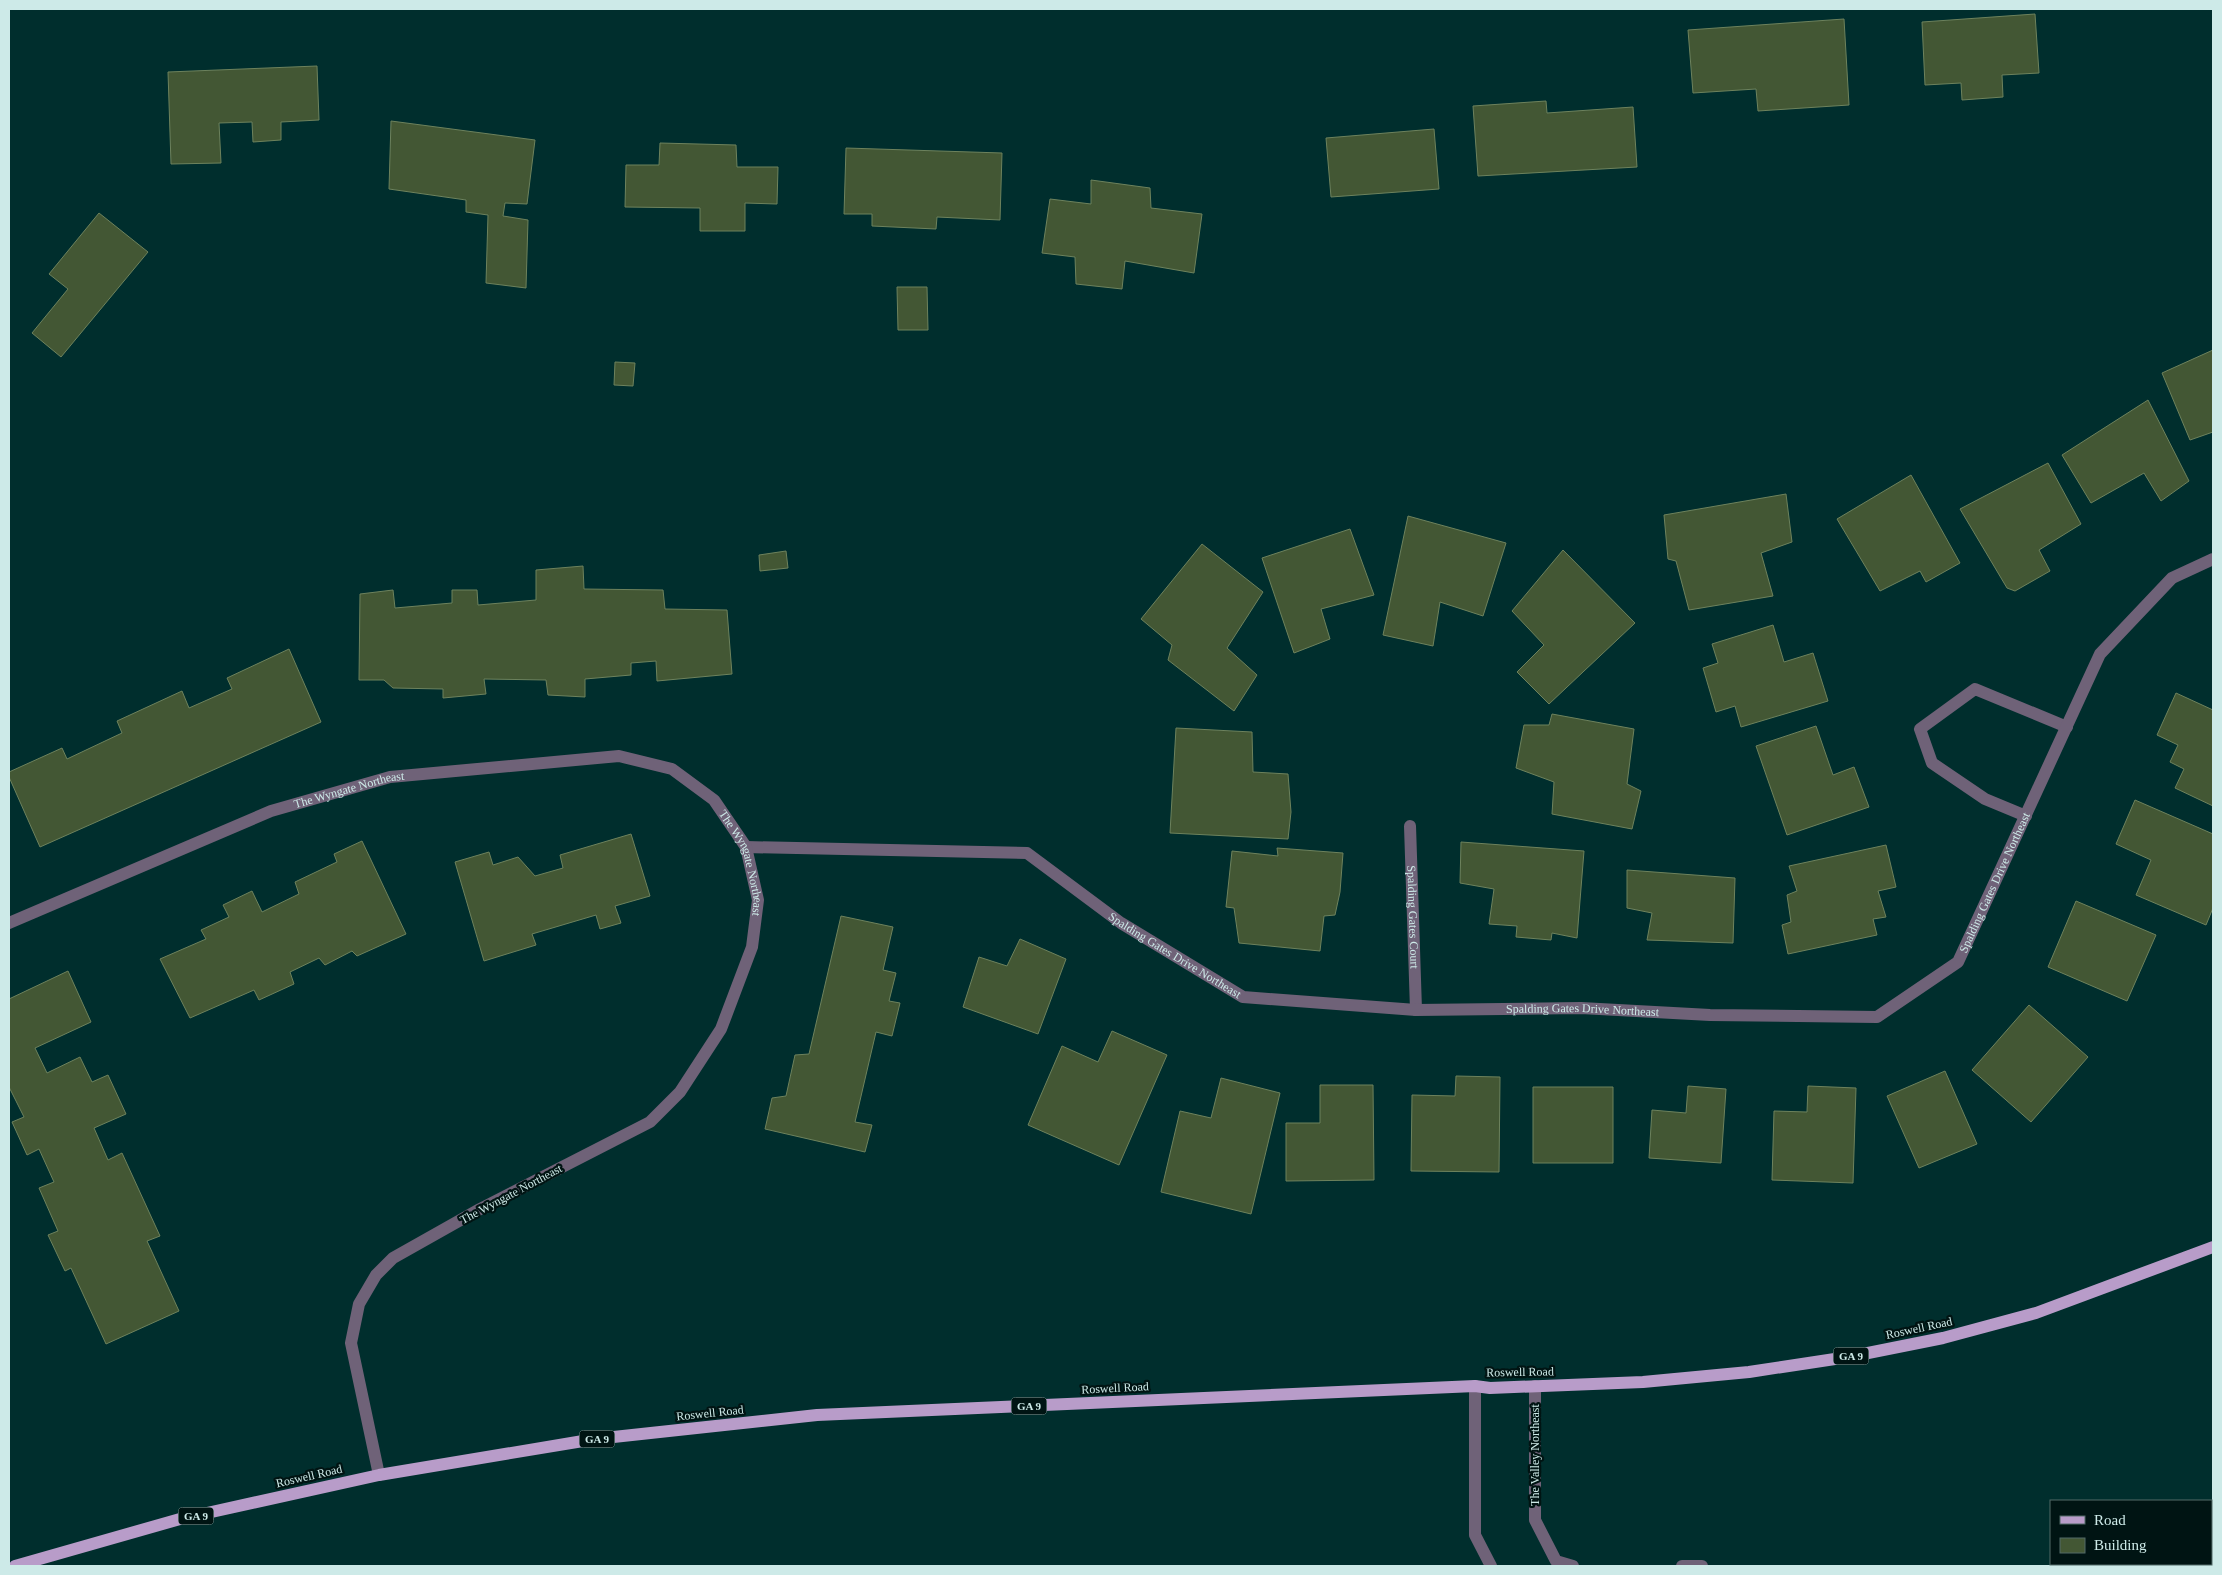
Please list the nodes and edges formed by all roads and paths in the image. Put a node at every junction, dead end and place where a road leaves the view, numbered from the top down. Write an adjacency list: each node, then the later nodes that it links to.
1 (2213, 559): 2 (street, Spalding Gates Drive Northeast)
2 (2067, 727): 3 (street, Spalding Gates Drive Northeast); 3 (street)
3 (2026, 816): 7 (street, Spalding Gates Drive Northeast)
4 (1410, 826): 7 (street, Spalding Gates Court)
5 (746, 847): 6 (street, The Wyngate Northeast); 7 (street, Spalding Gates Drive Northeast); 11 (street, The Wyngate Northeast)
6 (9, 924)
7 (1416, 1010)
8 (2213, 1247): 10 (main road, Roswell Road / GA 9)
9 (1475, 1386): 10 (main road, Roswell Road / GA 9); 11 (main road, Roswell Road / GA 9); 13 (street)
10 (1535, 1386): 14 (street, The Valley Northeast)
11 (379, 1475): 12 (main road, Roswell Road / GA 9)
12 (15, 1566)
13 (1491, 1566)
14 (1572, 1566)
15 (1682, 1566): 16 (street)
16 (1702, 1566)

